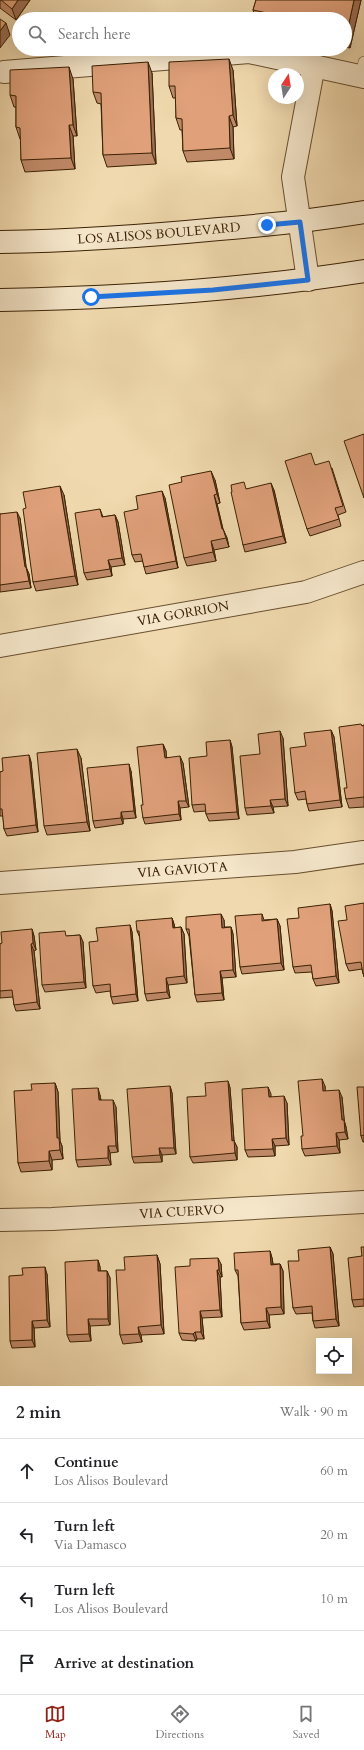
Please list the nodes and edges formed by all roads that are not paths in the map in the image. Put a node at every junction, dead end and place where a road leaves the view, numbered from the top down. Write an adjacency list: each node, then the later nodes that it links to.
1 (200, 56): 4 (street)
2 (269, 56): 3 (street)
3 (314, 65): 5 (street); 7 (street)
4 (4, 72)
5 (363, 72)
6 (364, 212): 7 (street, LOS ALISOS BOULEVARD)
7 (300, 222): 8 (street, LOS ALISOS BOULEVARD); 10 (street)
8 (0, 242)
9 (364, 271): 10 (street)
10 (308, 280): 11 (street)
11 (0, 300)
12 (364, 572): 13 (street, VIA GORRION)
13 (0, 646)
14 (364, 852): 15 (street, VIA GAVIOTA)
15 (0, 883)
16 (364, 1202): 17 (street, VIA CUERVO)
17 (0, 1220)

